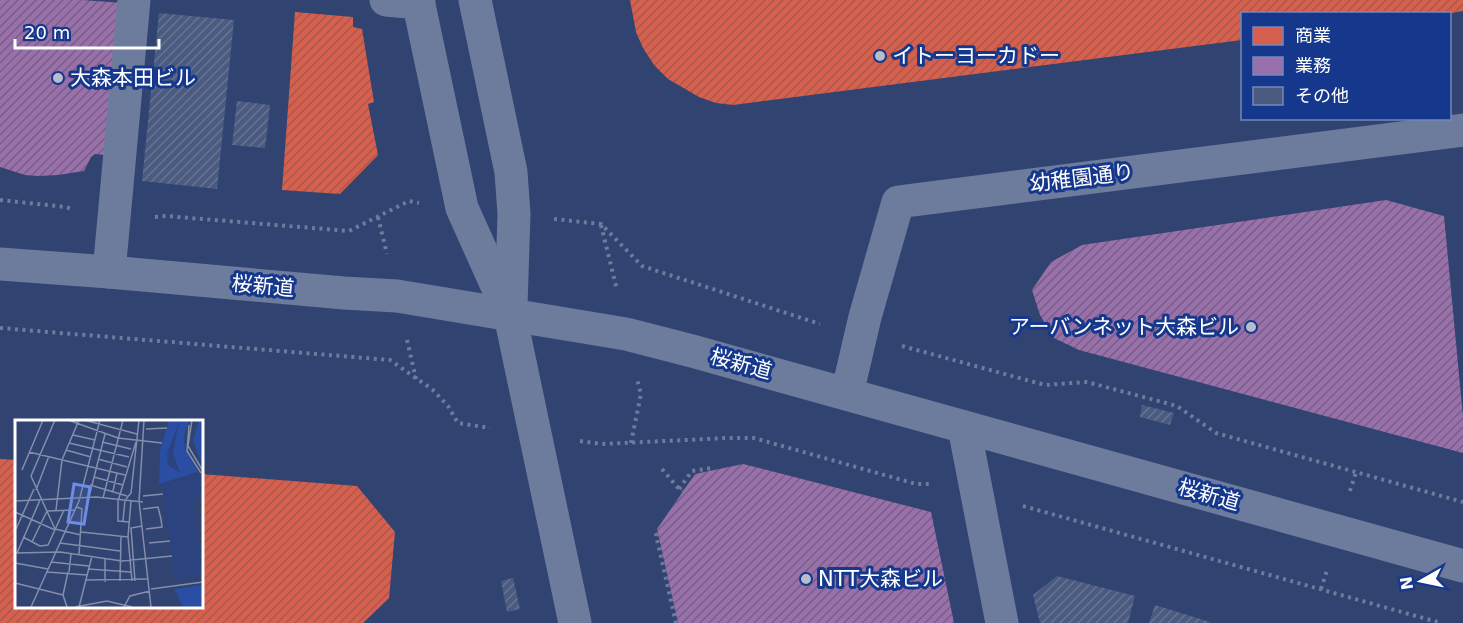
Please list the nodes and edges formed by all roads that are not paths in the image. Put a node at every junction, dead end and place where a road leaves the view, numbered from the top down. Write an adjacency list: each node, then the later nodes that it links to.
1 (134, 0): 7 (street)
2 (386, 0): 4 (street)
3 (475, 0): 8 (street)
4 (418, 2): 8 (street)
5 (1463, 129): 9 (street, 幼稚園通り)
6 (0, 264): 7 (street, 桜新道)
7 (109, 272): 8 (street, 桜新道)
8 (510, 315): 9 (street, 桜新道); 12 (street)
9 (847, 394): 10 (street, 桜新道)
10 (964, 427): 11 (street, 桜新道); 13 (street)
11 (1463, 566)
12 (575, 623)
13 (1002, 623)

